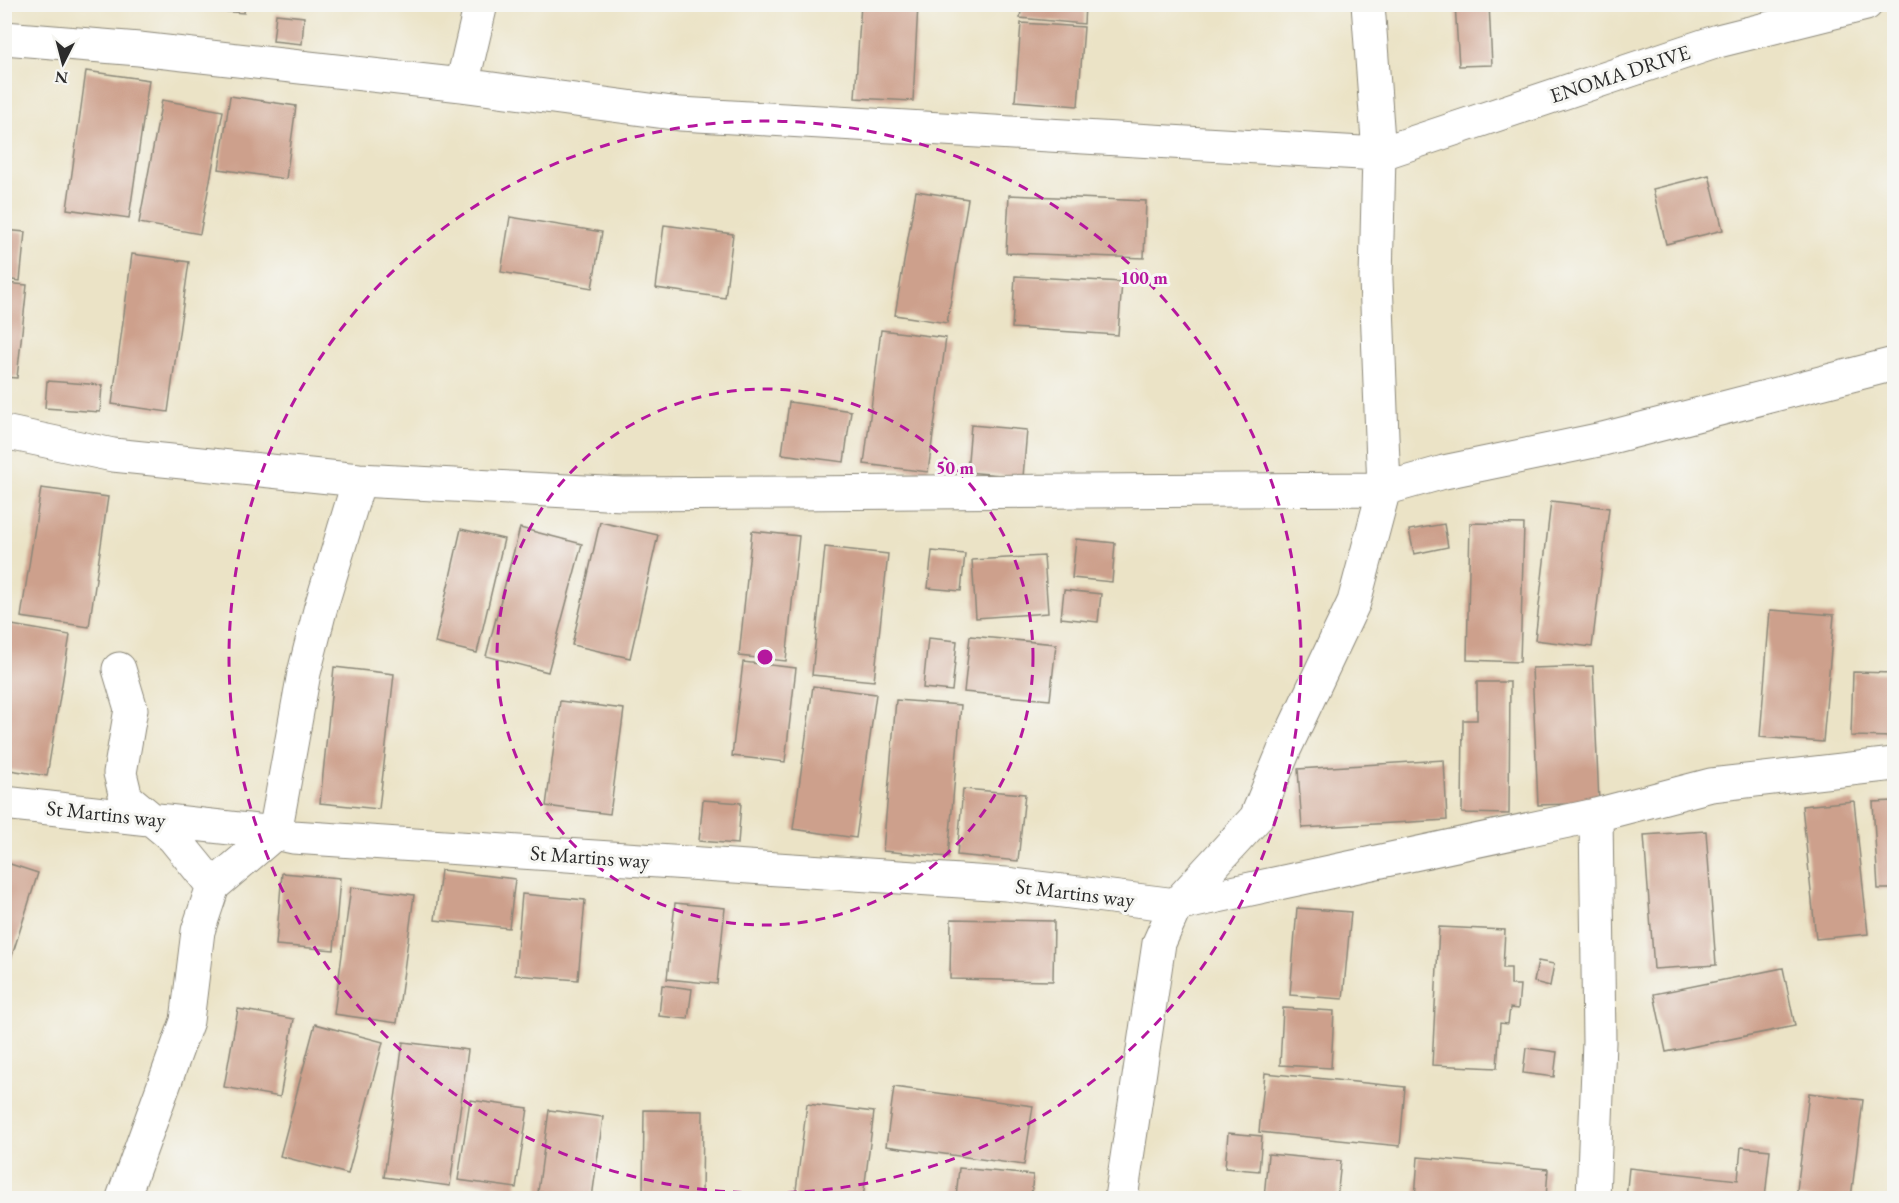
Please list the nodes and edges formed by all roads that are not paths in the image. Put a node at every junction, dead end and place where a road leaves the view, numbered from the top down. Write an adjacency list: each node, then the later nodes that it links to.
1 (481, 4): 5 (street)
2 (1368, 4): 6 (street)
3 (1866, 4): 6 (street, ENOMA DRIVE)
4 (4, 38): 5 (street)
5 (462, 84): 6 (street)
6 (1378, 154): 10 (street)
7 (1894, 364): 10 (street)
8 (4, 432): 9 (street)
9 (359, 480): 10 (street); 16 (street)
10 (1384, 489): 18 (street)
11 (119, 669): 15 (street)
12 (1894, 764): 14 (street, St Martins way)
13 (4, 803): 15 (street, St Martins way)
14 (1596, 815): 18 (street, St Martins way); 21 (street)
15 (151, 819): 16 (street, St Martins way); 17 (street)
16 (275, 833): 17 (street); 18 (street, St Martins way)
17 (213, 886): 19 (street)
18 (1176, 905): 20 (street)
19 (123, 1198)
20 (1121, 1198)
21 (1593, 1198)

